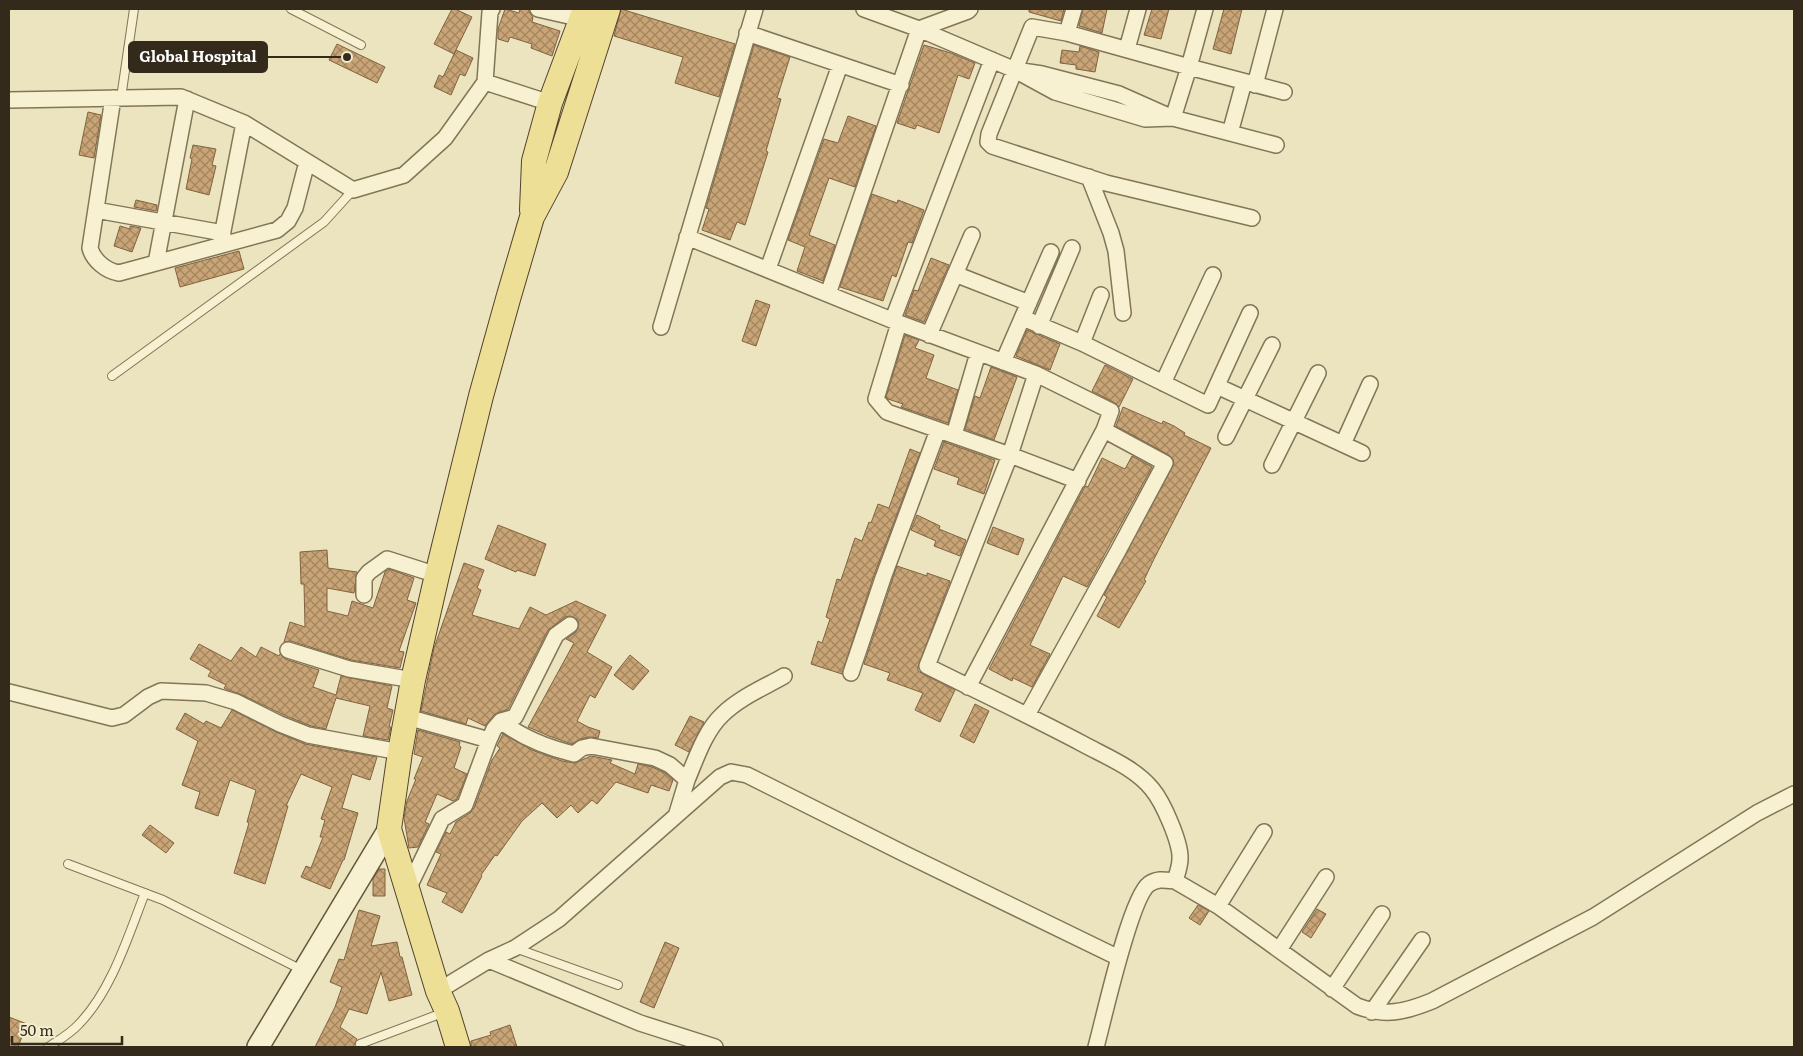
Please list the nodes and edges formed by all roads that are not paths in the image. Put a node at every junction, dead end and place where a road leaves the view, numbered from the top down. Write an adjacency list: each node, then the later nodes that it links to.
1 (134, 9): 27 (lane)
2 (291, 9): 17 (lane)
3 (538, 9): 13 (street)
4 (608, 9): 39 (main road)
5 (755, 9): 15 (street)
6 (864, 9): 14 (street)
7 (970, 9): 14 (street)
8 (1074, 9): 16 (street)
9 (1138, 9): 18 (street)
10 (1205, 9): 21 (street)
11 (1275, 9): 24 (street)
12 (488, 10): 23 (street)
13 (584, 14): 30 (main road)
14 (919, 29): 19 (street); 25 (street)
15 (747, 33): 20 (street); 43 (street)
16 (1067, 33): 18 (street); 22 (street)
17 (361, 45)
18 (1126, 49): 21 (street)
19 (992, 60): 22 (street); 57 (street)
20 (840, 65): 25 (street); 48 (street)
21 (1189, 67): 24 (street); 31 (street)
22 (1014, 70): 31 (street); 36 (street)
23 (485, 82): 30 (street); 37 (street)
24 (1249, 83): 26 (street); 33 (street)
25 (901, 85): 51 (street)
26 (1284, 92)
27 (117, 98): 28 (street); 29 (street); 38 (street)
28 (187, 99): 32 (street); 41 (street)
29 (9, 100)
30 (550, 103): 39 (main road)
31 (1173, 118): 33 (street)
32 (244, 123): 35 (street); 44 (street)
33 (1230, 133): 34 (street)
34 (1276, 145)
35 (307, 162): 37 (street); 44 (street)
36 (1089, 177): 40 (street); 54 (street)
37 (353, 190): 67 (lane)
38 (96, 210): 41 (street); 47 (street)
39 (532, 217): 82 (main road)
40 (1252, 218)
41 (164, 222): 44 (street); 47 (street)
42 (972, 235): 49 (street)
43 (687, 237): 48 (street); 59 (street)
44 (221, 239): 47 (street)
45 (1072, 248): 58 (street)
46 (1051, 252): 53 (street)
47 (156, 263)
48 (768, 269): 51 (street)
49 (955, 274): 53 (street); 60 (street)
50 (1213, 275): 68 (street)
51 (828, 294): 57 (street)
52 (1101, 295): 61 (street)
53 (1029, 303): 56 (street)
54 (1123, 313)
55 (1250, 313): 70 (street)
56 (1023, 318): 58 (street); 64 (street)
57 (896, 321): 60 (street); 73 (street)
58 (1039, 326): 61 (street)
59 (661, 327)
60 (929, 335): 63 (street)
61 (1082, 343): 68 (street)
62 (1272, 345): 71 (street)
63 (978, 353): 64 (street); 75 (street)
64 (1003, 362): 66 (street)
65 (1318, 373): 72 (street)
66 (1036, 374): 74 (street); 79 (street)
67 (112, 376)
68 (1163, 383): 70 (street)
69 (1370, 384): 77 (street)
70 (1217, 386): 71 (street)
71 (1245, 399): 72 (street); 76 (street)
72 (1294, 421): 77 (street); 80 (street)
73 (938, 430): 75 (street); 86 (street)
74 (1104, 430): 81 (street); 91 (street)
75 (954, 435): 79 (street)
76 (1226, 437)
77 (1343, 444): 78 (street)
78 (1362, 453)
79 (1010, 454): 81 (street); 89 (street)
80 (1272, 465)
81 (1078, 481): 89 (street)
82 (437, 576): 83 (street); 88 (main road)
83 (364, 595)
84 (570, 625): 93 (street)
85 (288, 650): 88 (street)
86 (851, 673)
87 (784, 676): 96 (street)
88 (413, 680): 92 (main road)
89 (968, 687): 91 (street)
90 (9, 692): 95 (street)
91 (1027, 714): 103 (street)
92 (406, 717): 94 (street); 95 (main road)
93 (501, 721): 94 (street); 96 (street)
94 (489, 740): 104 (street)
95 (400, 752): 99 (main road)
96 (686, 780): 98 (street)
97 (1794, 794): 117 (street)
98 (677, 813): 109 (street); 111 (street)
99 (389, 829): 104 (main road); 113 (street)
100 (1264, 832): 106 (street)
101 (68, 864): 105 (lane)
102 (1326, 877): 110 (street)
103 (1175, 881): 106 (street); 111 (street)
104 (407, 891): 116 (main road)
105 (145, 893): 113 (lane); 119 (lane)
106 (1218, 906): 110 (street)
107 (1382, 914): 115 (street)
108 (1422, 940): 117 (street)
109 (515, 948): 112 (street); 114 (lane)
110 (1279, 950): 115 (street)
111 (1119, 958): 123 (street)
112 (489, 960): 116 (street); 122 (street)
113 (304, 971): 120 (street)
114 (618, 985)
115 (1332, 989): 117 (street)
116 (443, 1001): 118 (lane); 121 (main road)
117 (1372, 1012)
118 (360, 1044)
119 (48, 1047)
120 (258, 1047)
121 (458, 1047)
122 (715, 1047)
123 (1096, 1047)

